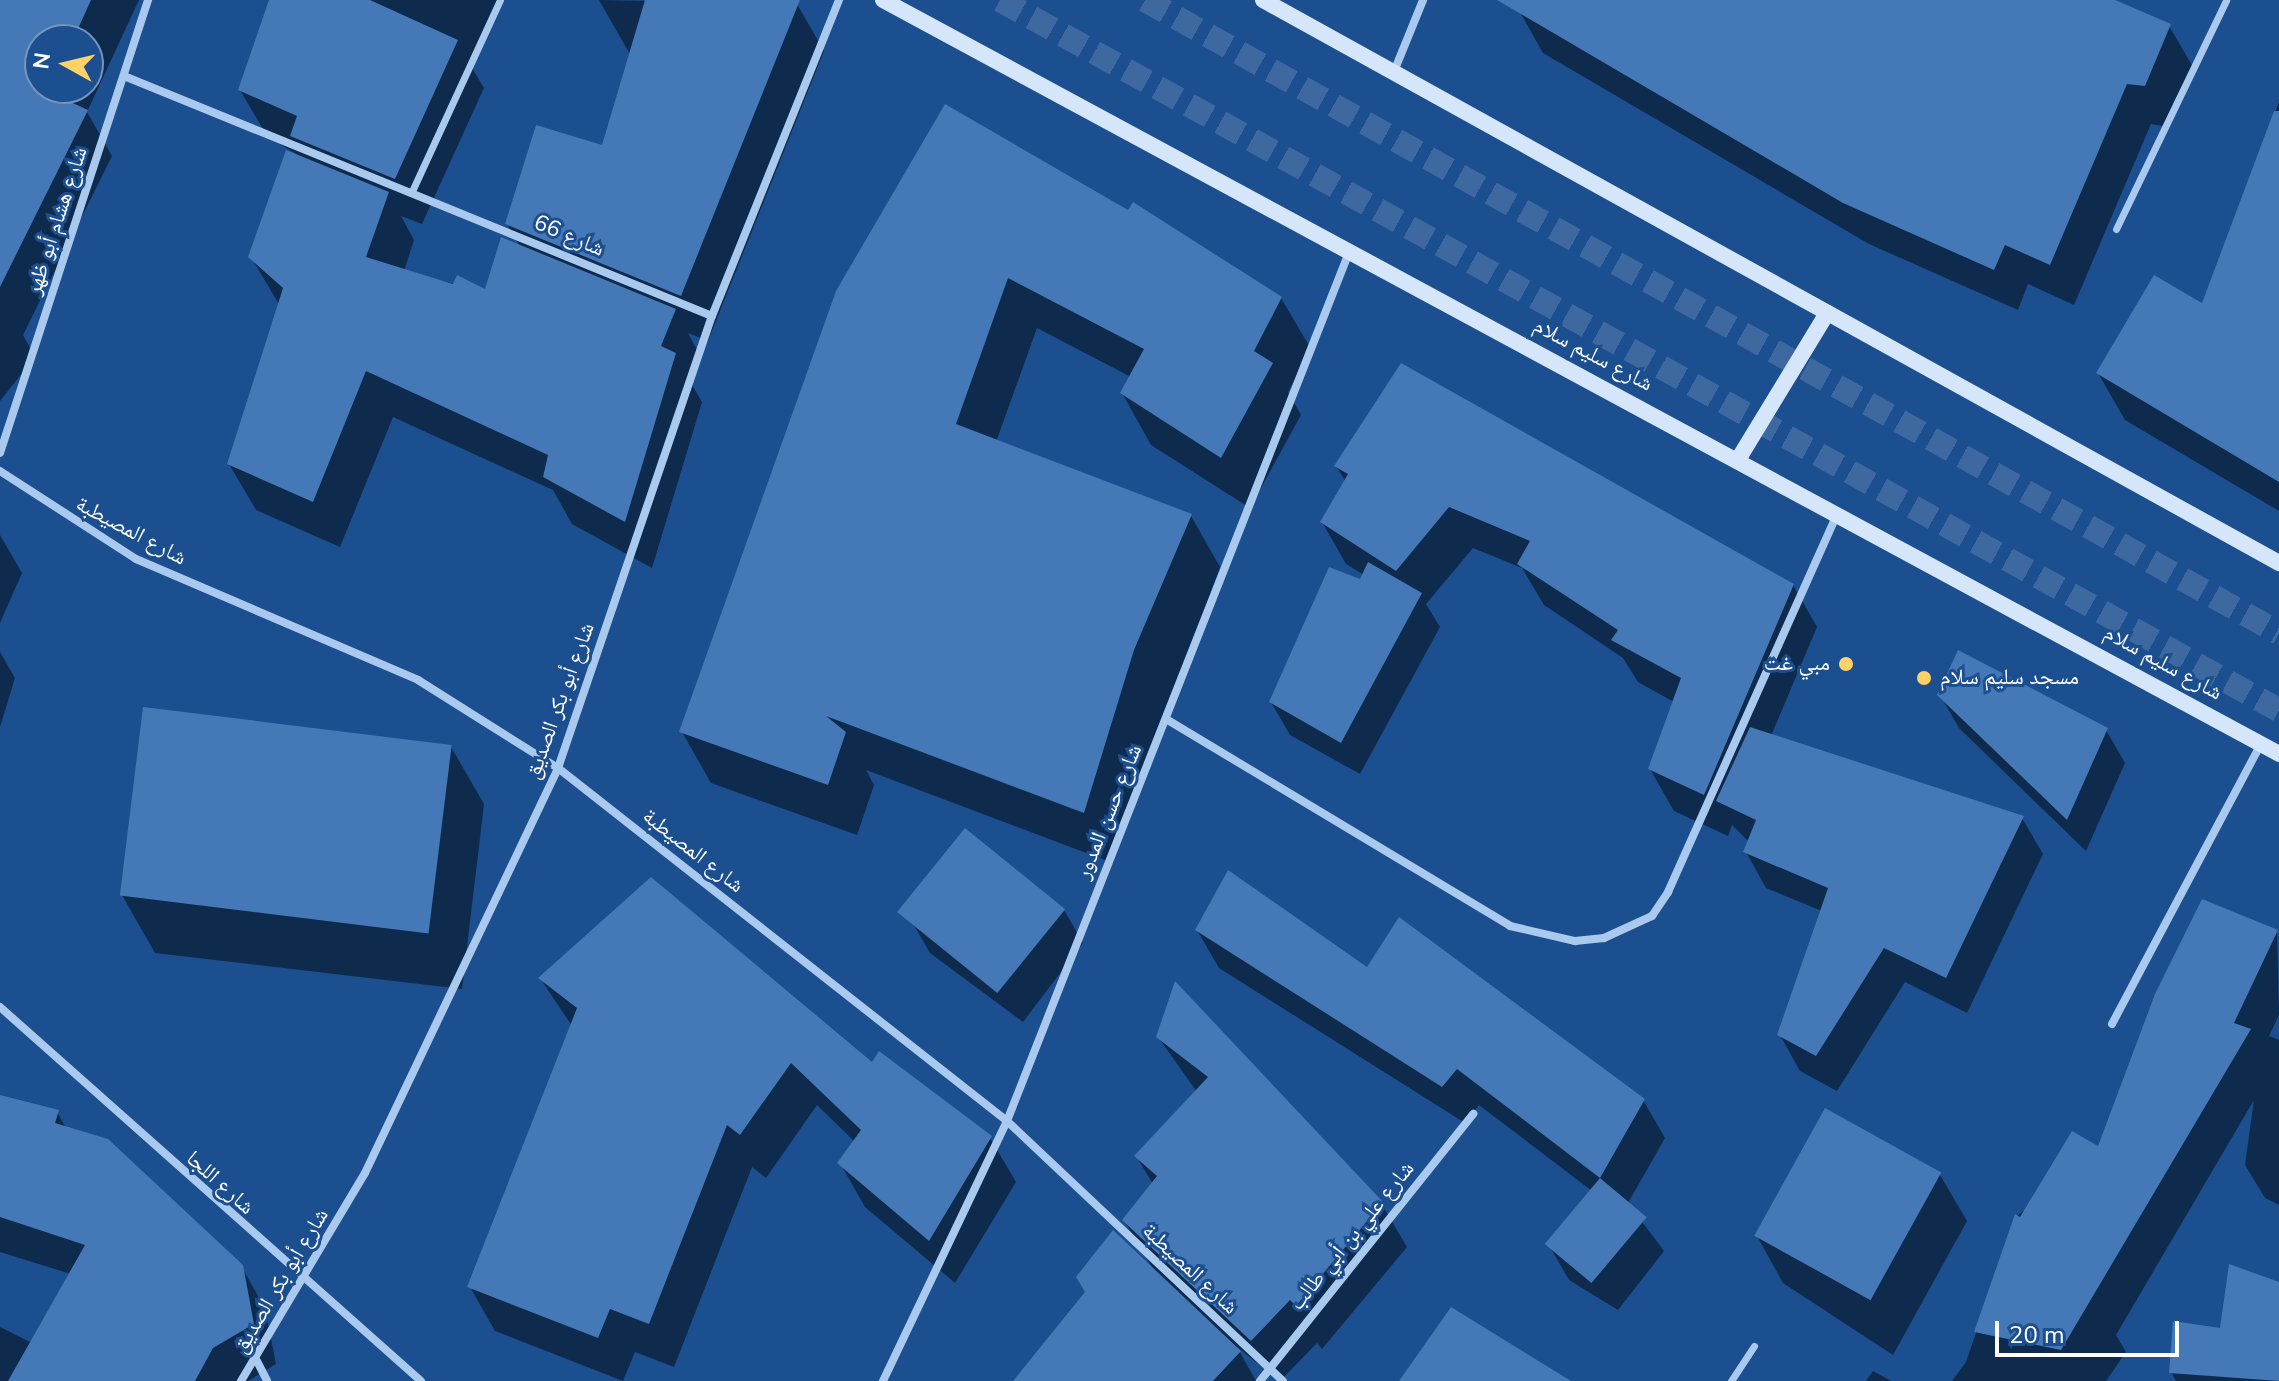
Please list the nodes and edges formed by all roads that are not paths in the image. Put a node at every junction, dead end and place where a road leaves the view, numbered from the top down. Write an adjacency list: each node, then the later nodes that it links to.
1 (148, 0): 9 (street, شارع هشام أبو ظهر)
2 (500, 0): 10 (street)
3 (839, 0): 14 (street, شارع أبو بكر الصديق)
4 (883, 0): 12 (main road, شارع سليم سلام)
5 (1263, 0): 8 (main road)
6 (1423, 0): 8 (street)
7 (2226, 0): 11 (street)
8 (1393, 74): 13 (main road)
9 (124, 76): 10 (street, شارع 66); 15 (street, شارع هشام أبو ظهر)
10 (413, 189): 14 (street, شارع 66)
11 (2116, 229)
12 (1350, 249): 16 (main road, شارع سليم سلام); 20 (street, شارع حسن المدور)
13 (1827, 313): 16 (main road); 19 (main road)
14 (712, 316): 23 (street, شارع أبو بكر الصديق)
15 (0, 453)
16 (1739, 458): 18 (main road, شارع سليم سلام)
17 (0, 471): 23 (street, شارع المصيطبة)
18 (1839, 512): 20 (street); 21 (main road, شارع سليم سلام)
19 (2279, 563)
20 (1166, 719): 27 (street, شارع حسن المدور)
21 (2261, 744): 22 (main road, شارع سليم سلام); 25 (street)
22 (2279, 754)
23 (558, 768): 27 (street, شارع المصيطبة); 28 (street, شارع أبو بكر الصديق)
24 (0, 1007): 28 (street, شارع اللجا)
25 (2112, 1024)
26 (1473, 1114): 31 (street, شارع علي بن أبي طالب)
27 (1007, 1121): 31 (street, شارع المصيطبة); 35 (street, شارع حسن المدور)
28 (303, 1283): 30 (street, شارع أبو بكر الصديق); 34 (street, شارع اللجا)
29 (1754, 1346): 38 (street)
30 (257, 1361): 32 (street, شارع أبو بكر الصديق); 33 (street)
31 (1269, 1369): 36 (street, شارع علي بن أبي طالب); 37 (street, شارع المصيطبة)
32 (241, 1381)
33 (267, 1381)
34 (421, 1381)
35 (883, 1381)
36 (1260, 1381)
37 (1283, 1381)
38 (1731, 1381)

